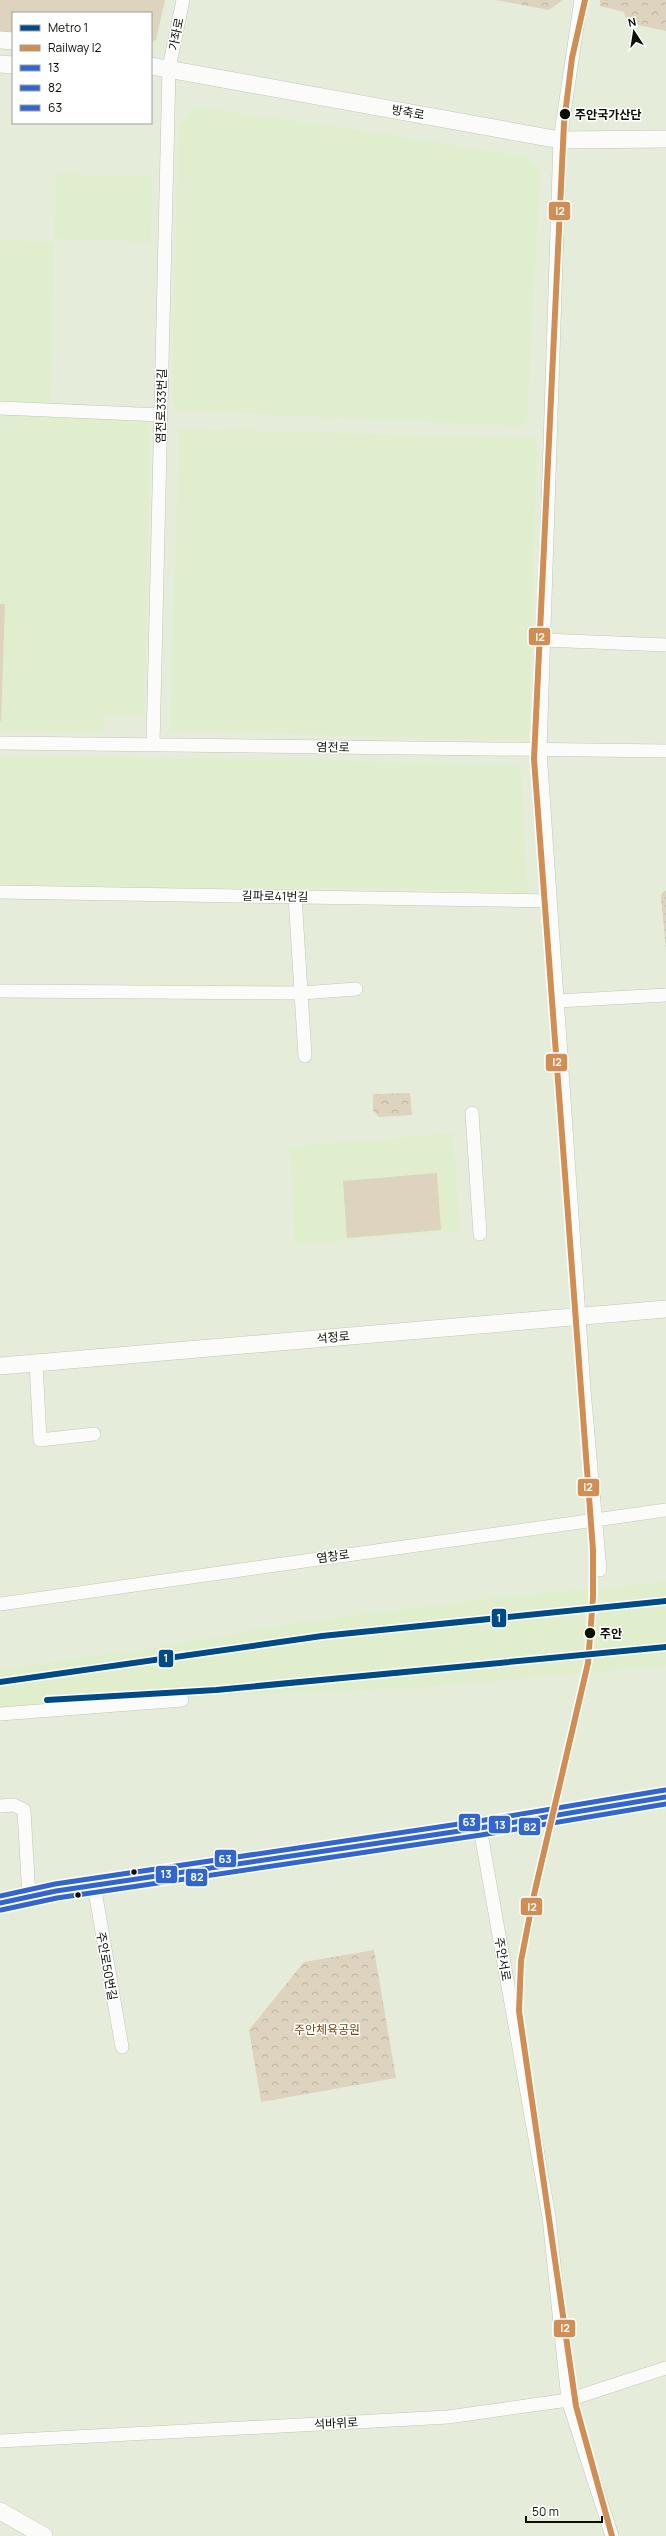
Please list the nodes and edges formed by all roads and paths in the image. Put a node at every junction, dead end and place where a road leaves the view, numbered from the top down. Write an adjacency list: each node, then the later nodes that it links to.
1 (182, 0): 10 (street, 가좌로)
2 (581, 0): 12 (street)
3 (0, 40): 4 (main road)
4 (12, 42)
5 (0, 51): 6 (main road)
6 (12, 52)
7 (0, 64): 8 (main road)
8 (12, 65)
9 (152, 66): 10 (main road, 방축로)
10 (169, 68): 12 (main road, 방축로); 14 (street, 염전로333번길)
11 (666, 139): 12 (main road, 방축로)
12 (560, 140): 15 (street)
13 (0, 408): 14 (street)
14 (161, 415): 18 (street, 염전로333번길)
15 (544, 640): 16 (street); 19 (street)
16 (666, 645)
17 (0, 743): 18 (street, 염전로)
18 (153, 744): 19 (street, 염전로)
19 (540, 751): 20 (street, 염전로); 23 (street)
20 (666, 751)
21 (0, 892): 22 (street, 길파로41번길)
22 (295, 896): 23 (street, 길파로41번길); 26 (street)
23 (550, 901): 28 (street)
24 (356, 989): 26 (street)
25 (0, 991): 26 (street)
26 (301, 993): 29 (street)
27 (666, 995): 28 (street)
28 (557, 1001): 33 (street)
29 (305, 1056)
30 (472, 1113): 31 (street)
31 (480, 1234)
32 (666, 1309): 33 (main road, 석정로)
33 (579, 1316): 34 (main road, 석정로); 38 (street)
34 (36, 1362): 35 (main road, 석정로); 36 (street)
35 (0, 1366)
36 (94, 1434)
37 (666, 1510): 38 (street, 염창로)
38 (596, 1519): 39 (street); 40 (street, 염창로)
39 (600, 1570)
40 (0, 1604)
41 (182, 1700): 42 (street)
42 (0, 1714)
43 (666, 1797): 45 (main road)
44 (0, 1806): 47 (street)
45 (480, 1828): 46 (main road); 51 (street, 주안서로)
46 (94, 1885): 47 (main road); 49 (street, 주안로50번길)
47 (29, 1897): 48 (main road)
48 (0, 1903)
49 (122, 2047)
50 (666, 2368): 51 (street, 석바위로)
51 (568, 2400): 52 (street, 석바위로); 55 (street, 주안서로)
52 (0, 2441)
53 (0, 2511): 54 (main road)
54 (44, 2536)
55 (612, 2536)

